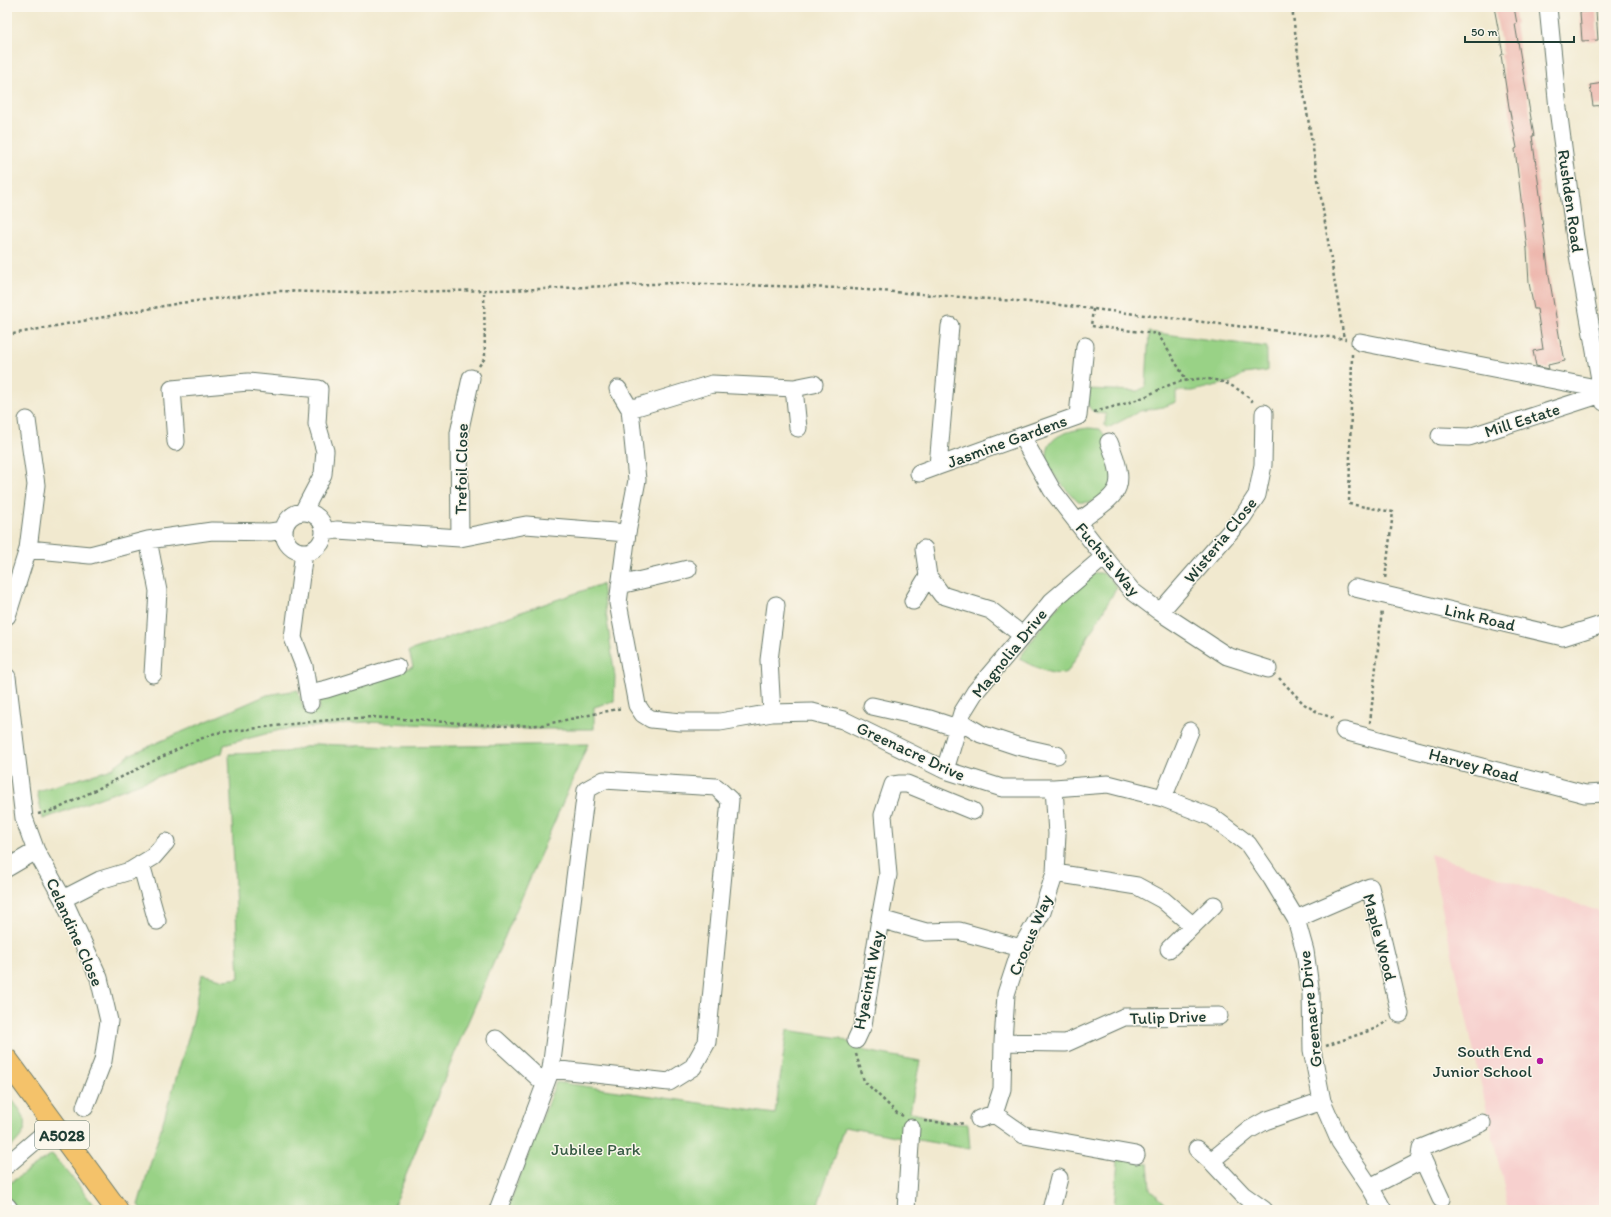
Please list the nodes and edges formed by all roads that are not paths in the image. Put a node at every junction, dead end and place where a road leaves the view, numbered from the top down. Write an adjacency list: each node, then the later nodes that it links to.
1 (1548, 7): 9 (street, Rushden Road)
2 (950, 326): 18 (street, Jasmine Gardens)
3 (1352, 340): 9 (street)
4 (1085, 346): 15 (street, Jasmine Gardens)
5 (471, 378): 25 (street, Trefoil Close)
6 (814, 384): 7 (street)
7 (794, 388): 10 (street); 13 (street)
8 (618, 389): 10 (street)
9 (1602, 395): 14 (street, Mill Estate)
10 (630, 409): 24 (street)
11 (1264, 414): 37 (street, Wisteria Close)
12 (27, 420): 27 (street)
13 (798, 428)
14 (1440, 436)
15 (1022, 437): 18 (street, Jasmine Gardens); 21 (street, Fuchsia Way)
16 (176, 442): 20 (street)
17 (1109, 442): 21 (street)
18 (938, 466): 19 (street, Jasmine Gardens)
19 (919, 473)
20 (303, 512): 22 (street); 23 (street)
21 (1077, 523): 30 (street, Fuchsia Way)
22 (284, 530): 26 (street); 29 (street)
23 (325, 532): 25 (street); 29 (street)
24 (627, 533): 25 (street); 33 (street)
25 (460, 538)
26 (148, 540): 27 (street); 43 (street)
27 (28, 549): 38 (street)
28 (924, 549): 32 (street)
29 (304, 552): 41 (street)
30 (1104, 557): 37 (street, Fuchsia Way); 40 (street, Magnolia Drive)
31 (688, 569): 33 (street)
32 (928, 576): 35 (street); 40 (street)
33 (620, 585): 46 (street, Greenacre Drive)
34 (1355, 588): 39 (street, Link Road)
35 (913, 601)
36 (776, 605): 46 (street)
37 (1160, 612): 42 (street, Fuchsia Way)
38 (7, 616)
39 (1604, 624)
40 (1022, 635): 47 (street, Magnolia Drive)
41 (396, 667)
42 (1268, 669)
43 (154, 674)
44 (7, 677): 57 (street, Celandine Close)
45 (872, 706): 47 (street)
46 (772, 713): 51 (street, Greenacre Drive)
47 (958, 725): 50 (street); 51 (street, Magnolia Drive)
48 (1190, 731): 54 (street)
49 (1344, 731): 53 (street, Harvey Road)
50 (1057, 755)
51 (945, 770): 52 (street, Greenacre Drive)
52 (1054, 788): 54 (street, Greenacre Drive); 60 (street, Crocus Way)
53 (1604, 793)
54 (1163, 798): 64 (street, Greenacre Drive)
55 (973, 811): 63 (street, Hyacinth Way)
56 (166, 842): 58 (street)
57 (36, 851): 59 (street); 61 (street, Celandine Close)
58 (141, 864): 61 (street); 65 (street)
59 (7, 868)
60 (1055, 873): 66 (street); 67 (street, Crocus Way)
61 (63, 899): 77 (street, Celandine Close)
62 (1214, 905): 66 (street)
63 (880, 919): 67 (street, Hyacinth Way); 72 (street, Hyacinth Way)
64 (1296, 919): 69 (street, Maple Wood); 76 (street, Greenacre Drive)
65 (157, 921)
66 (1192, 926): 68 (street)
67 (1021, 948): 73 (street, Crocus Way)
68 (1169, 949)
69 (1400, 1014)
70 (1219, 1016): 73 (street, Tulip Drive)
71 (496, 1039): 75 (street)
72 (856, 1040)
73 (1003, 1042): 82 (street, Crocus Way)
74 (7, 1060): 80 (main road, A5028)
75 (548, 1077): 75 (street); 92 (street)
76 (1322, 1101): 83 (street); 87 (street, Greenacre Drive)
77 (85, 1107)
78 (913, 1123): 93 (street)
79 (1482, 1123): 84 (street)
80 (54, 1125): 85 (street); 91 (main road, A5028)
81 (1197, 1148): 83 (street)
82 (1136, 1155)
83 (1211, 1161): 95 (street)
84 (1419, 1162): 87 (street); 88 (street)
85 (7, 1165)
86 (1059, 1178): 94 (street)
87 (1370, 1187): 96 (street, Greenacre Drive)
88 (1441, 1199)
89 (7, 1206): 90 (street)
90 (10, 1210)
91 (117, 1210)
92 (498, 1210)
93 (906, 1210)
94 (1051, 1210)
95 (1264, 1210)
96 (1383, 1210)

